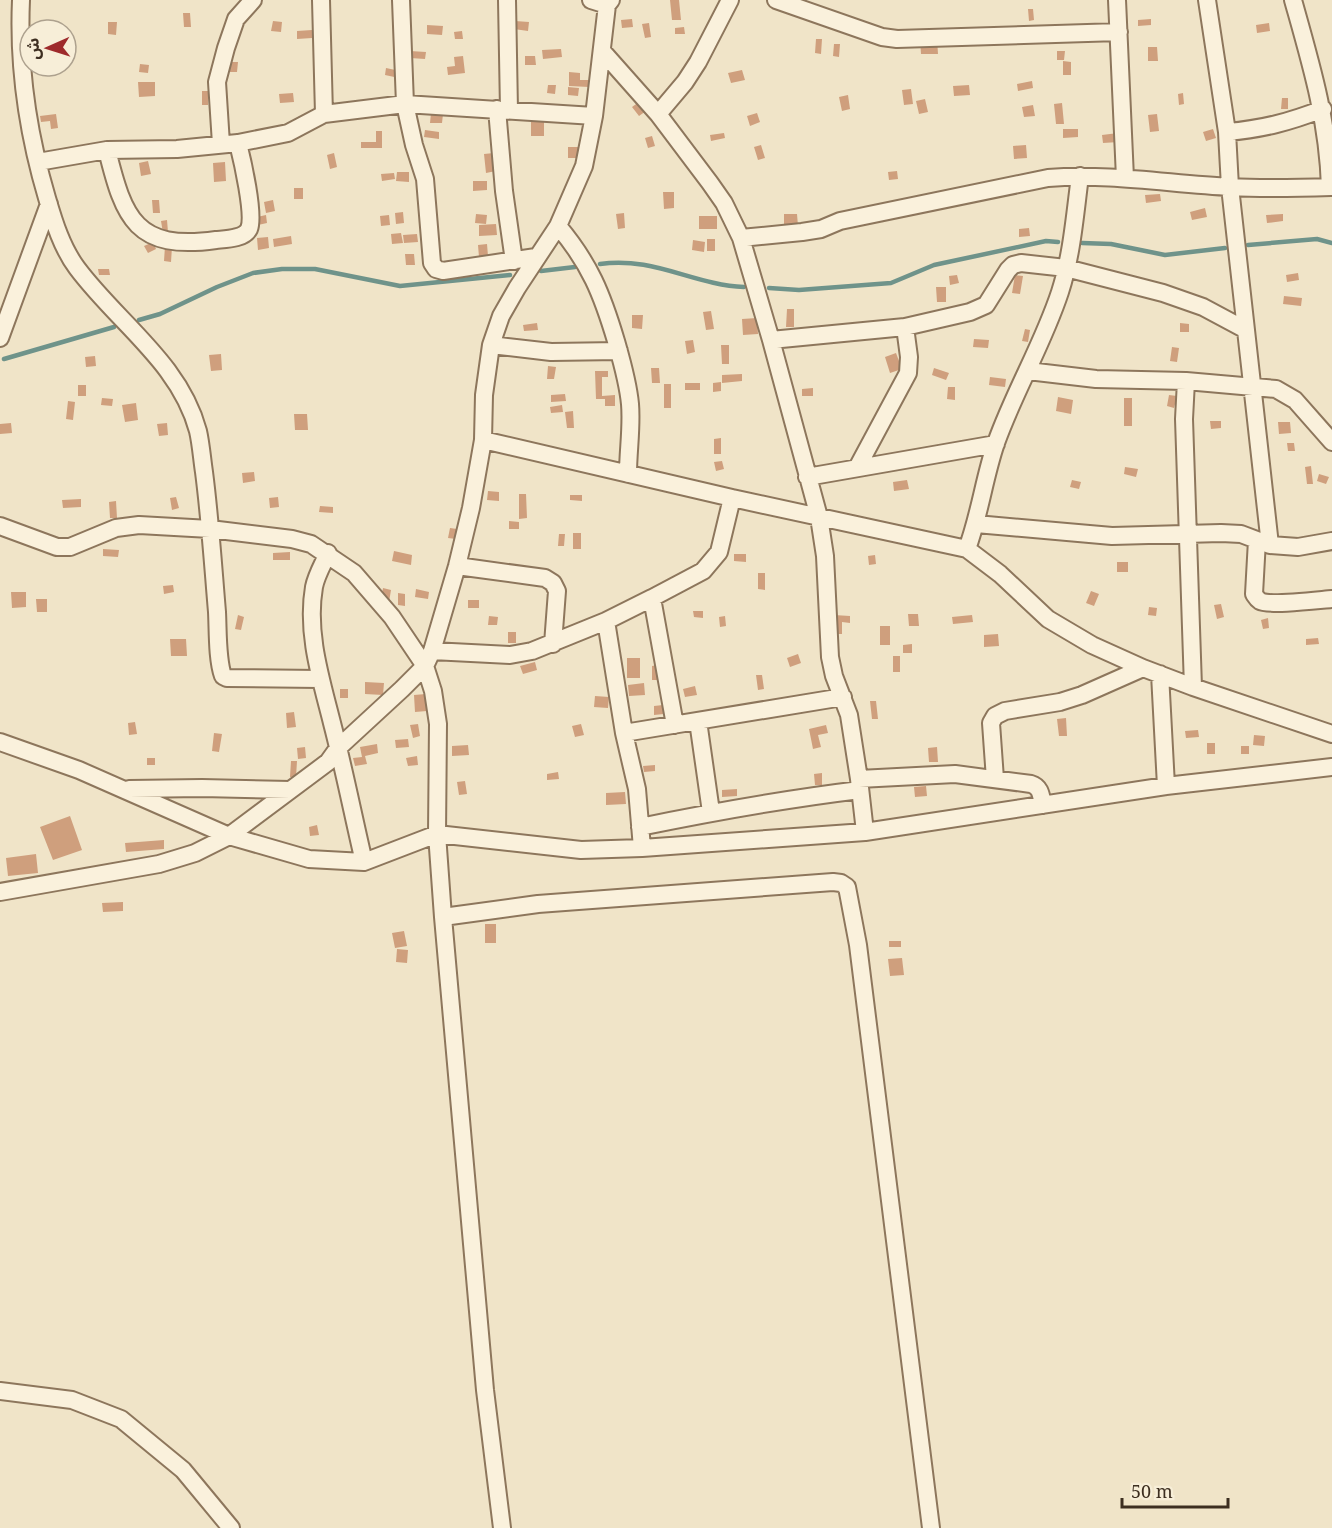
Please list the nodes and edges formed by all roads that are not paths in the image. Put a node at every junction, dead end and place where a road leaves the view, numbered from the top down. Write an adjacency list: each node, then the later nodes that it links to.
1 (21, 0): 24 (street)
2 (253, 0): 22 (street)
3 (321, 0): 17 (street)
4 (401, 0): 14 (street)
5 (507, 0): 15 (street)
6 (730, 0): 18 (street)
7 (776, 0): 12 (street)
8 (1117, 0): 12 (street)
9 (1207, 0): 20 (street)
10 (1293, 0): 16 (street)
11 (603, 2): 13 (street)
12 (1119, 32): 26 (street)
13 (603, 52): 18 (street); 19 (street)
14 (405, 104): 15 (street); 17 (street); 33 (street)
15 (503, 109): 19 (street); 33 (street)
16 (1323, 109): 20 (street); 28 (street)
17 (324, 114): 21 (street)
18 (658, 114): 31 (street)
19 (594, 116): 30 (street)
20 (1227, 132): 27 (street)
21 (238, 143): 22 (street); 23 (street)
22 (220, 144): 23 (street)
23 (107, 150): 24 (street)
24 (38, 162): 29 (street)
25 (1080, 176): 26 (street); 31 (street); 34 (street)
26 (1125, 177): 27 (street)
27 (1230, 187): 28 (street); 36 (street)
28 (1331, 187)
29 (49, 204): 37 (street); 54 (street)
30 (558, 226): 32 (street); 40 (street)
31 (741, 237): 38 (street)
32 (536, 257): 33 (street); 39 (street)
33 (514, 261)
34 (1066, 268): 35 (street); 36 (street); 41 (street)
35 (905, 327): 38 (street); 47 (street)
36 (1246, 330): 43 (street)
37 (0, 338)
38 (771, 340): 49 (street)
39 (491, 345): 40 (street); 44 (street)
40 (619, 351): 48 (street)
41 (1028, 371): 42 (street); 46 (street)
42 (1185, 381): 43 (street); 55 (street)
43 (1252, 386): 45 (street); 57 (street)
44 (483, 440): 48 (street); 60 (street)
45 (1332, 442)
46 (996, 444): 47 (street); 52 (street)
47 (857, 468): 49 (street)
48 (628, 474): 50 (street)
49 (807, 477): 51 (street)
50 (732, 498): 51 (street); 61 (street)
51 (819, 517): 58 (street); 70 (street)
52 (976, 524): 55 (street); 58 (street)
53 (0, 526): 54 (street)
54 (210, 529): 59 (street); 68 (street)
55 (1187, 534): 57 (street); 69 (street)
56 (1332, 541): 57 (street)
57 (1264, 542): 62 (street)
58 (967, 549): 66 (street)
59 (328, 553): 65 (street); 68 (street)
60 (458, 566): 64 (street); 65 (street)
61 (652, 598): 63 (street); 72 (street)
62 (1332, 599)
63 (606, 621): 64 (street); 73 (street)
64 (553, 644): 65 (street)
65 (428, 659): 76 (street); 87 (street)
66 (1143, 668): 67 (street); 78 (street)
67 (1160, 674): 69 (street); 80 (street)
68 (320, 679): 76 (street)
69 (1193, 687): 74 (street)
70 (843, 697): 71 (street); 79 (street)
71 (698, 721): 72 (street); 84 (street)
72 (675, 725): 73 (street)
73 (624, 733): 85 (street)
74 (1332, 734)
75 (0, 742): 81 (street)
76 (338, 748): 82 (street); 90 (street)
77 (1332, 767): 80 (street)
78 (994, 779): 79 (street); 83 (street)
79 (860, 784): 84 (street); 86 (street)
80 (1166, 786): 83 (street)
81 (122, 789): 82 (street); 88 (street)
82 (290, 790): 88 (street)
83 (1043, 805): 86 (street)
84 (711, 812): 85 (street)
85 (640, 827): 89 (street)
86 (866, 832): 89 (street)
87 (437, 834): 89 (street); 90 (street); 92 (street)
88 (229, 836): 90 (street); 91 (street)
89 (642, 848)
90 (364, 862)
91 (0, 892)
92 (443, 917): 95 (street); 96 (street)
93 (0, 1391): 94 (street)
94 (231, 1528)
95 (502, 1528)
96 (931, 1528)

